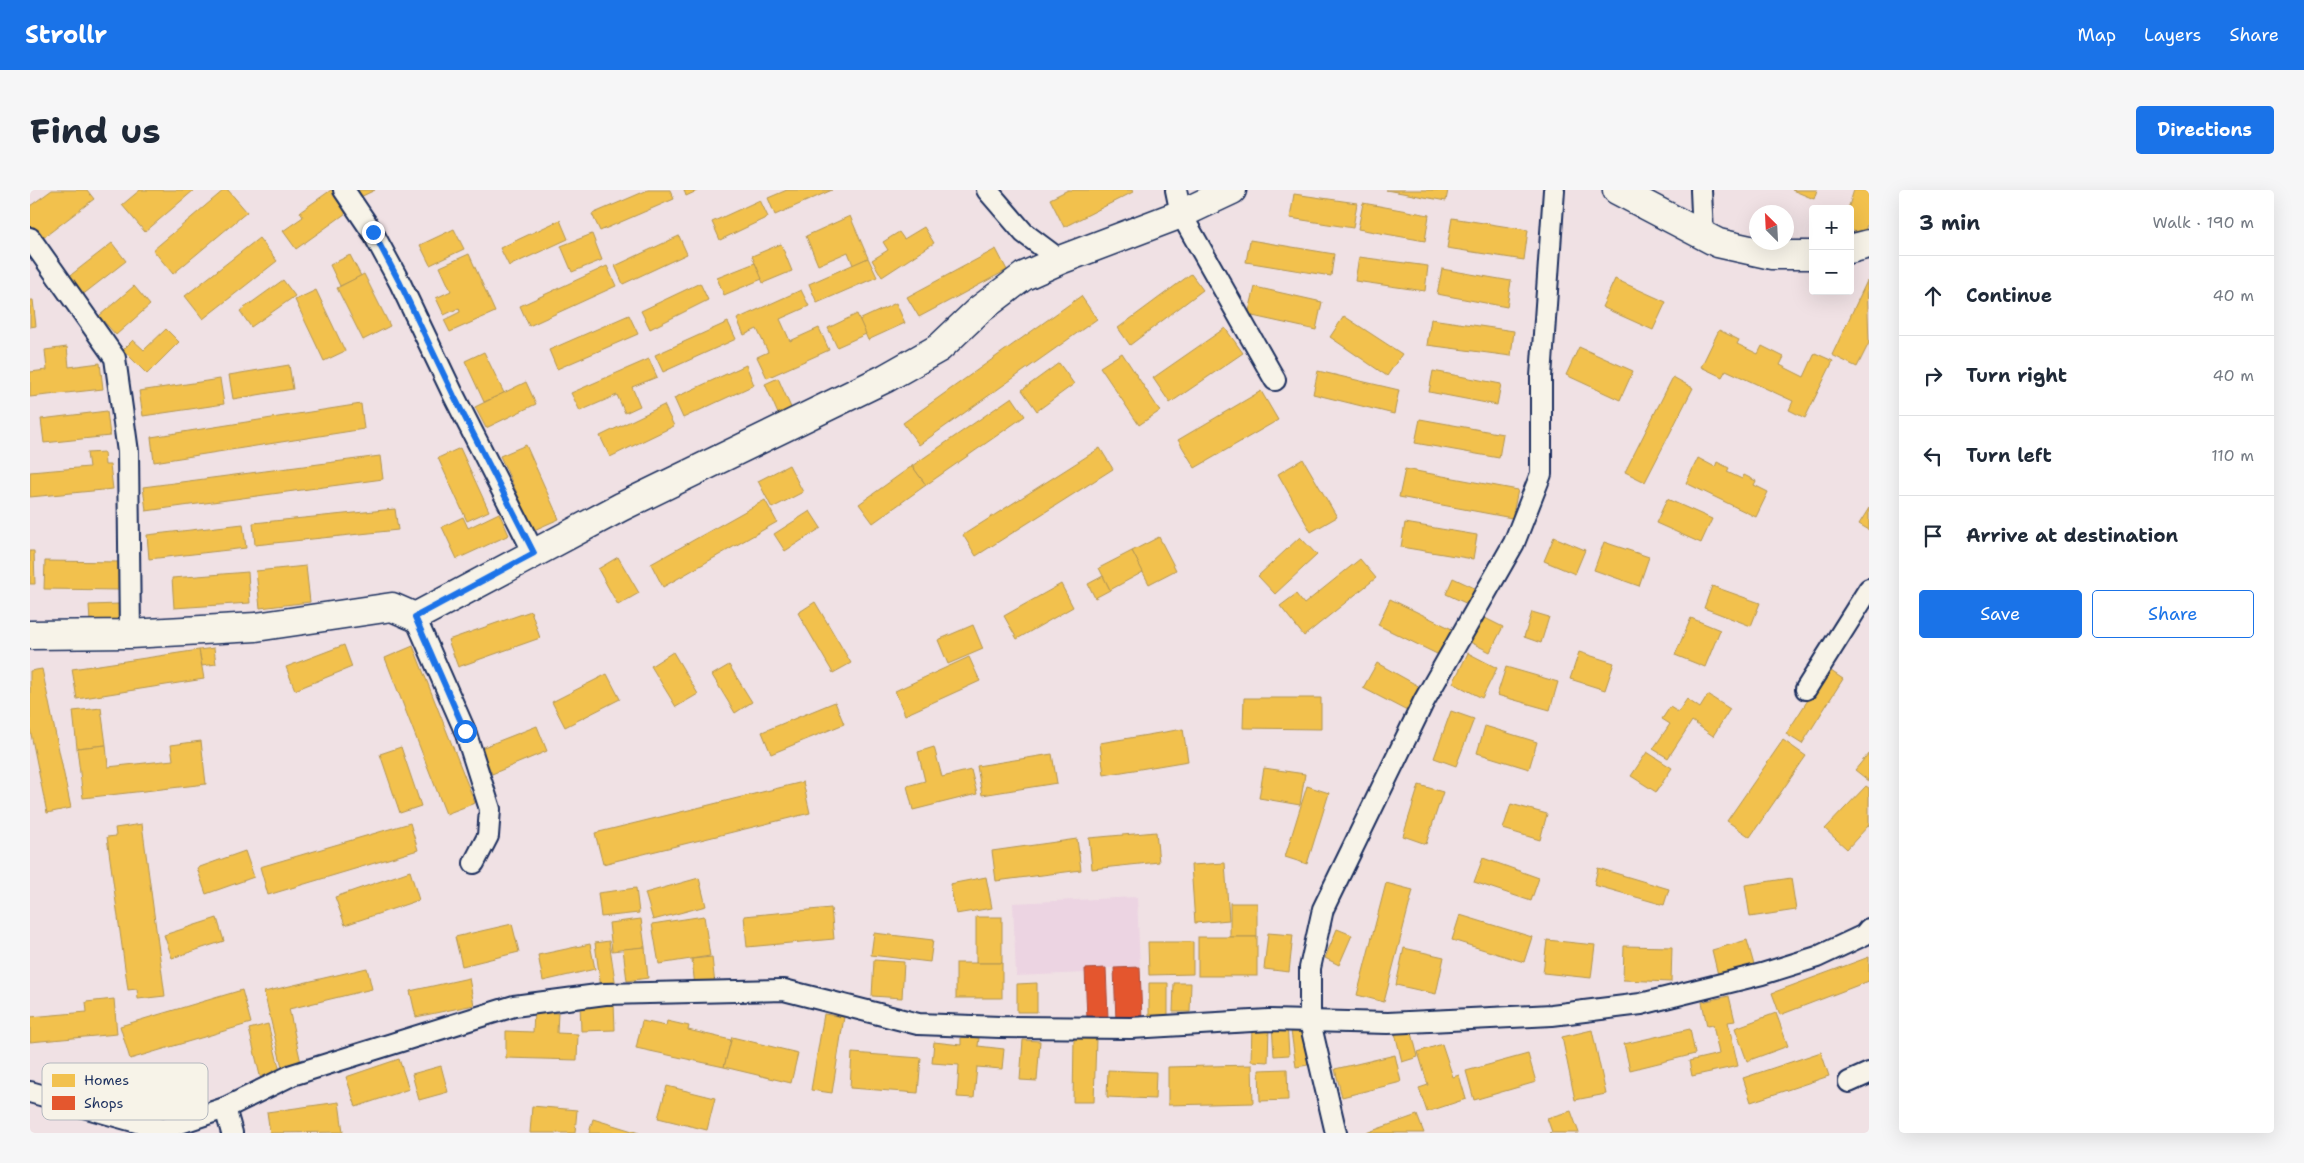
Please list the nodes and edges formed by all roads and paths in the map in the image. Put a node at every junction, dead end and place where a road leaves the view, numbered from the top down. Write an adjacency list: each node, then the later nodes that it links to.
1 (344, 190): 15 (street)
2 (987, 190): 13 (street)
3 (1232, 190): 7 (street)
4 (1554, 190): 23 (street)
5 (1616, 190): 8 (street)
6 (1701, 190): 8 (street)
7 (1179, 202): 13 (street); 14 (street)
8 (1703, 235): 12 (street)
9 (30, 238): 18 (street)
10 (1869, 244): 11 (street)
11 (1854, 248)
12 (1809, 255)
13 (1060, 260): 15 (street)
14 (1275, 380)
15 (534, 553): 17 (street)
16 (1869, 589): 20 (street)
17 (415, 617): 18 (street); 21 (street)
18 (130, 634): 19 (street)
19 (30, 635)
20 (1806, 688)
21 (474, 863)
22 (1869, 929): 23 (street)
23 (1310, 1022): 26 (street); 31 (street)
24 (1869, 1073): 25 (street)
25 (1849, 1082)
26 (225, 1108): 27 (street); 30 (street)
27 (208, 1114)
28 (130, 1120): 29 (street)
29 (189, 1120)
30 (232, 1133)
31 (1336, 1133)

